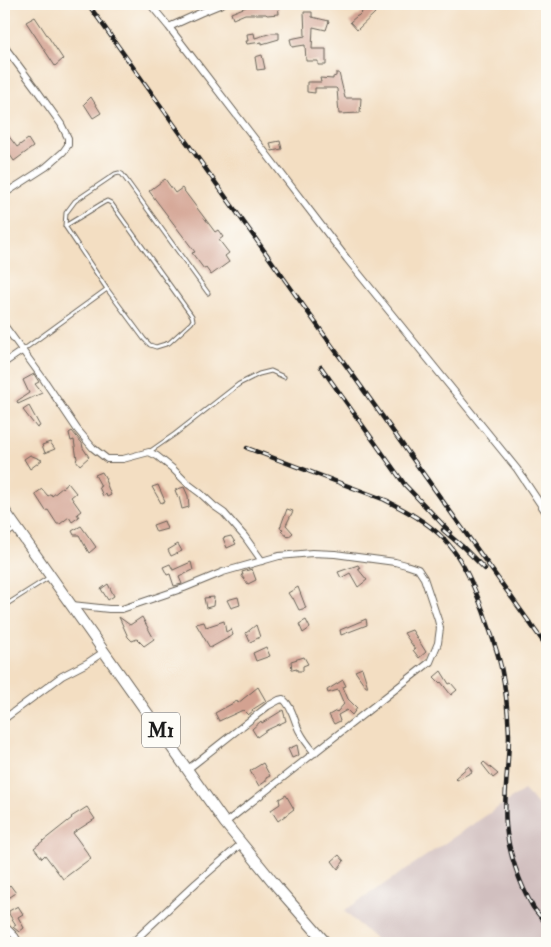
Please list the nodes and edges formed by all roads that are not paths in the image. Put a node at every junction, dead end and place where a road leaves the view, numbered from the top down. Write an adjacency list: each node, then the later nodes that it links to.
1 (150, 4): 3 (street)
2 (222, 4): 3 (street)
3 (169, 27): 15 (street)
4 (4, 48): 5 (street)
5 (4, 194)
6 (65, 226): 7 (lane); 7 (lane); 8 (lane)
7 (107, 289): 10 (lane)
8 (208, 293)
9 (4, 326): 10 (street)
10 (23, 350): 11 (street); 13 (street)
11 (4, 363)
12 (284, 377): 13 (lane)
13 (149, 452): 18 (street)
14 (4, 510): 16 (main road, M1)
15 (547, 514)
16 (16, 528): 17 (lane); 19 (main road, M1)
17 (4, 537)
18 (262, 560): 20 (street); 24 (street)
19 (51, 576): 20 (main road, M1); 21 (lane)
20 (72, 605): 22 (main road, M1)
21 (4, 606)
22 (105, 652): 23 (street); 25 (main road, M1)
23 (4, 718)
24 (315, 753): 25 (street); 26 (street)
25 (188, 769): 26 (main road, M1)
26 (225, 823): 27 (main road, M1)
27 (241, 844): 30 (street); 31 (main road, M1)
28 (4, 925): 29 (street)
29 (19, 943)
30 (132, 943)
31 (326, 943)

